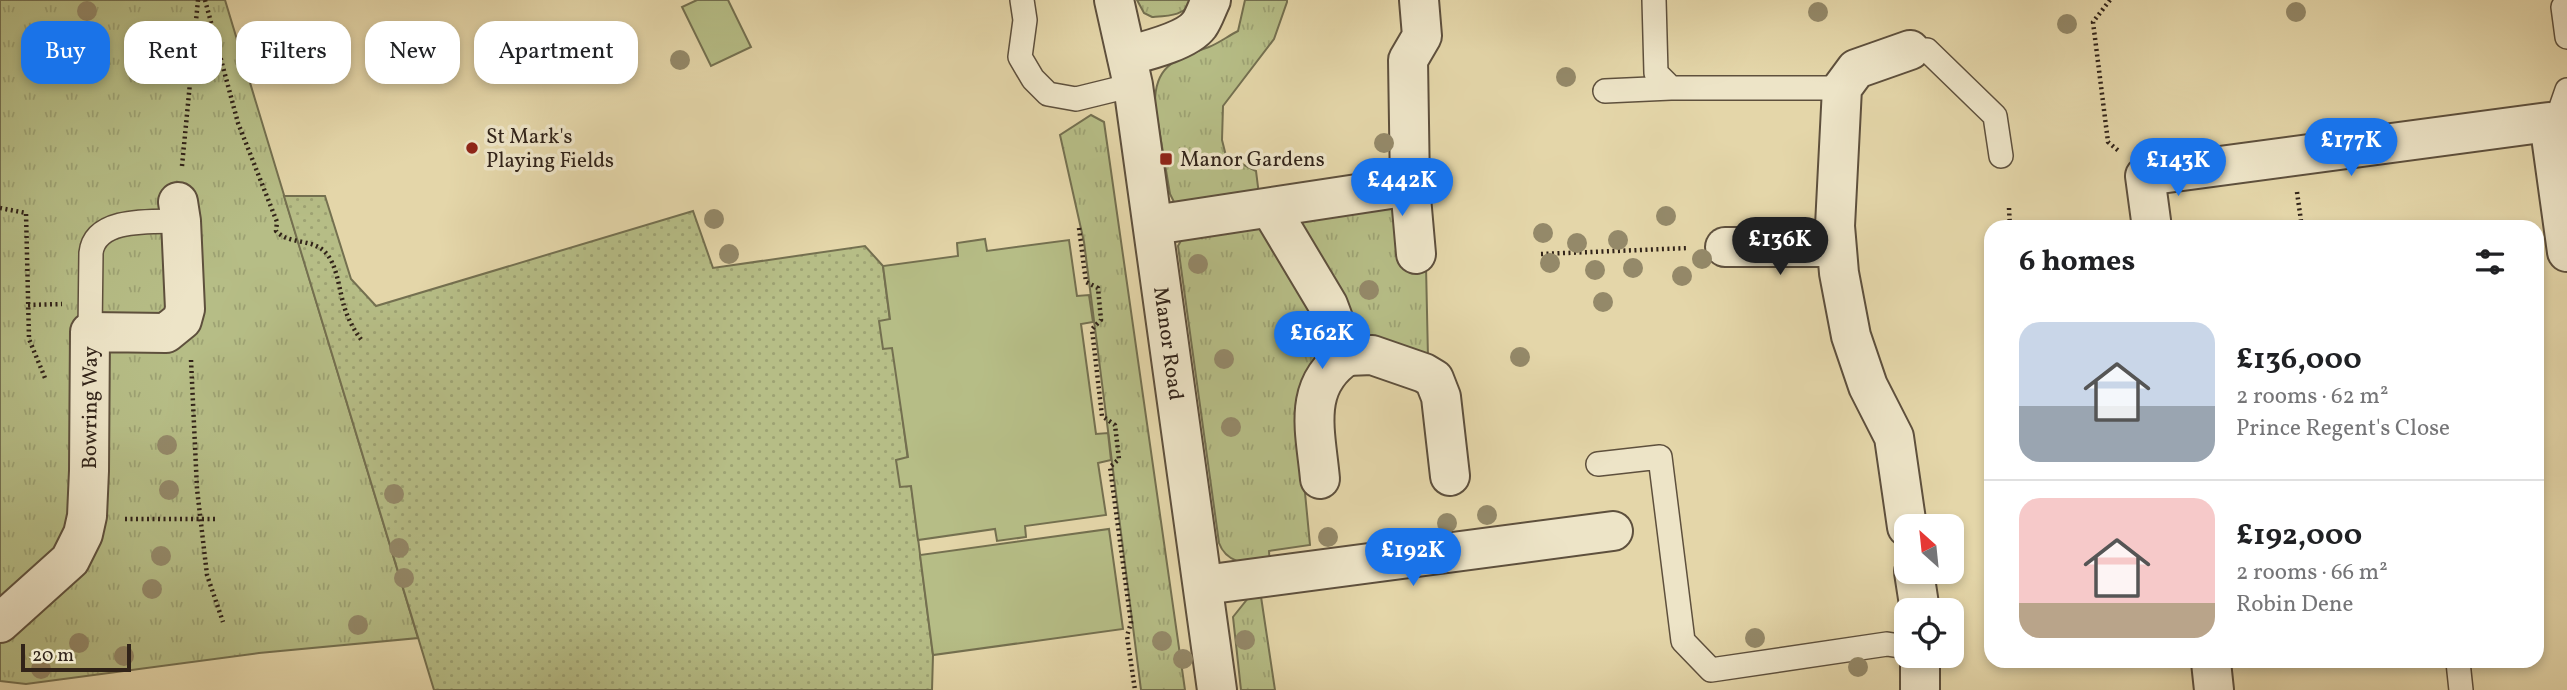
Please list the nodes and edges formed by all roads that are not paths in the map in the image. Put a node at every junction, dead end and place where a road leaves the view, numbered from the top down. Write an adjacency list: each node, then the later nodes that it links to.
1 (1022, 0): 10 (lane)
2 (1114, 0): 10 (street, Manor Road)
3 (1211, 0): 10 (street)
4 (1419, 0): 15 (street)
5 (1654, 0): 11 (lane)
6 (2563, 7): 7 (lane)
7 (2567, 37)
8 (1910, 50): 9 (street); 14 (lane)
9 (1847, 68): 11 (lane); 21 (street)
10 (1130, 71): 19 (street, Manor Road)
11 (1671, 88): 12 (lane)
12 (1605, 91)
13 (2558, 106): 18 (street); 22 (street)
14 (2001, 156)
15 (1410, 187): 16 (street); 23 (street)
16 (1275, 208): 19 (street); 25 (street)
17 (179, 211): 24 (lane); 24 (street, Bowring Way)
18 (2151, 220)
19 (1154, 225): 31 (street, Manor Road)
20 (1725, 247): 21 (street)
21 (1836, 247): 29 (street)
22 (2567, 253)
23 (1416, 254)
24 (90, 332): 32 (street, Bowring Way)
25 (1347, 356): 27 (street); 28 (street)
26 (1598, 464): 33 (lane)
27 (1450, 476)
28 (1320, 479)
29 (1905, 514)
30 (1613, 531): 31 (street)
31 (1204, 585): 37 (street, Manor Road)
32 (0, 623)
33 (1894, 646)
34 (1920, 668): 38 (street)
35 (2212, 668): 39 (street)
36 (2459, 668): 40 (lane)
37 (1217, 690)
38 (1920, 690)
39 (2214, 690)
40 (2461, 690)

